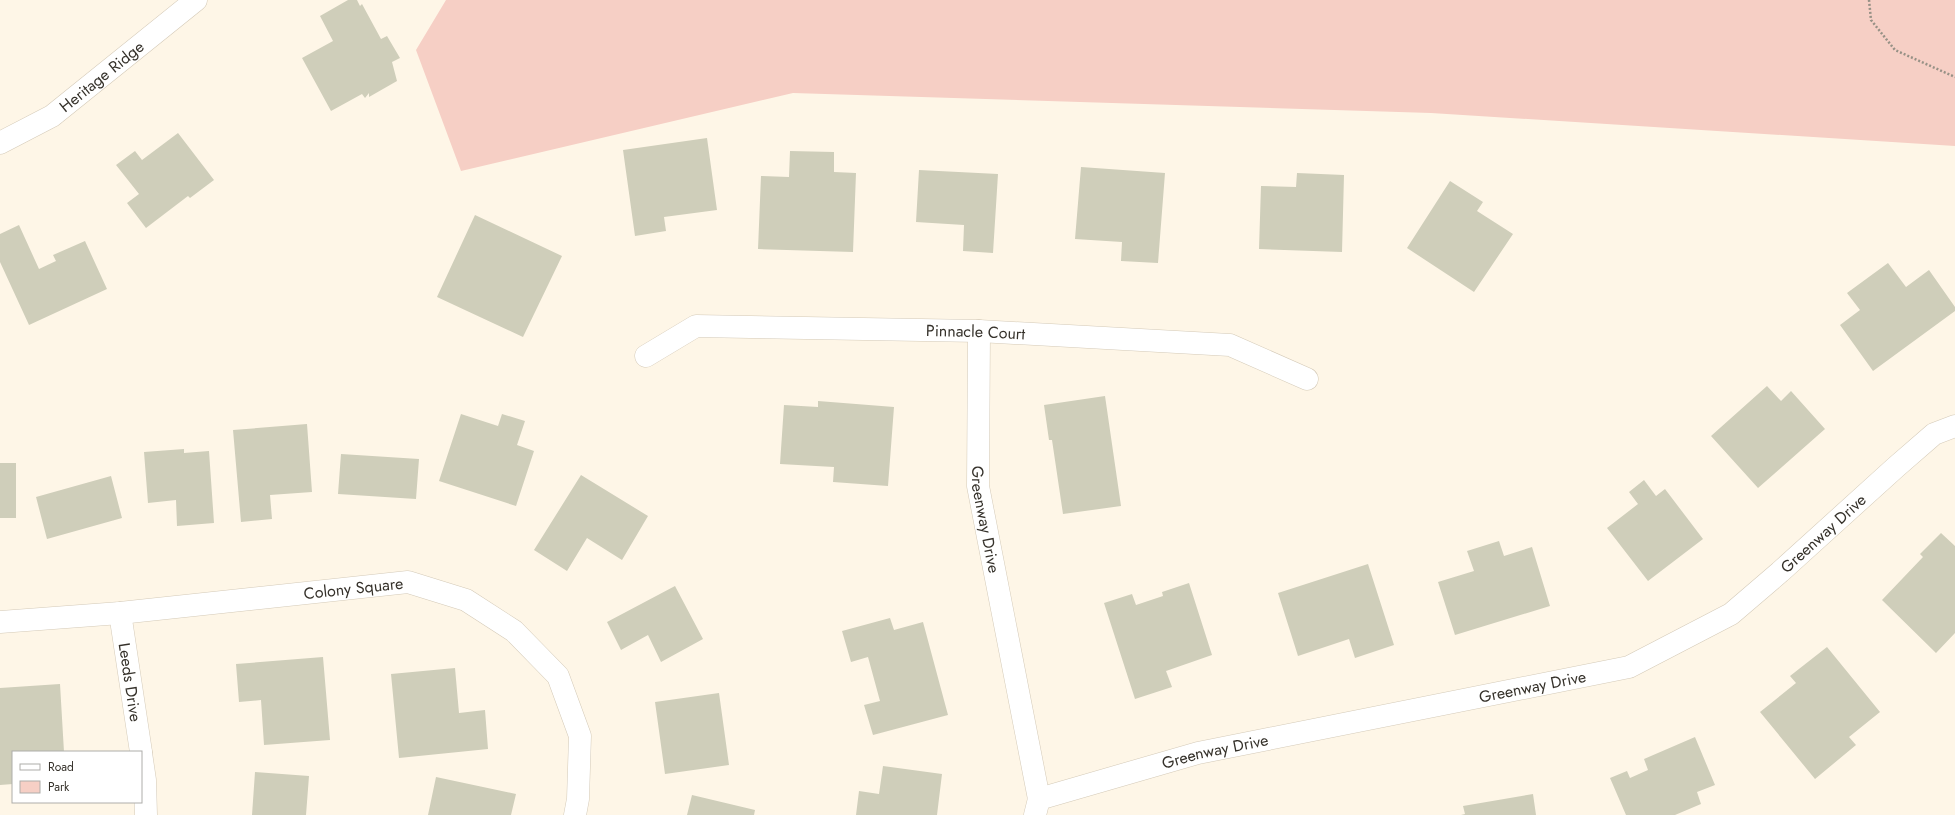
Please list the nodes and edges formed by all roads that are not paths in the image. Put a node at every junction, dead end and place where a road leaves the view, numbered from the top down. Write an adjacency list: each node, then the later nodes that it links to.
1 (196, 0): 2 (street, Heritage Ridge)
2 (0, 143)
3 (979, 331): 4 (street, Pinnacle Court); 5 (street, Pinnacle Court); 11 (street, Greenway Drive)
4 (646, 356)
5 (1307, 379)
6 (1955, 426): 11 (street, Greenway Drive)
7 (120, 613): 8 (street, Colony Square); 9 (street, Leeds Drive); 13 (street, Colony Square)
8 (0, 622)
9 (141, 751)
10 (142, 759): 12 (street, Leeds Drive)
11 (1037, 807)
12 (146, 815)
13 (575, 815)

